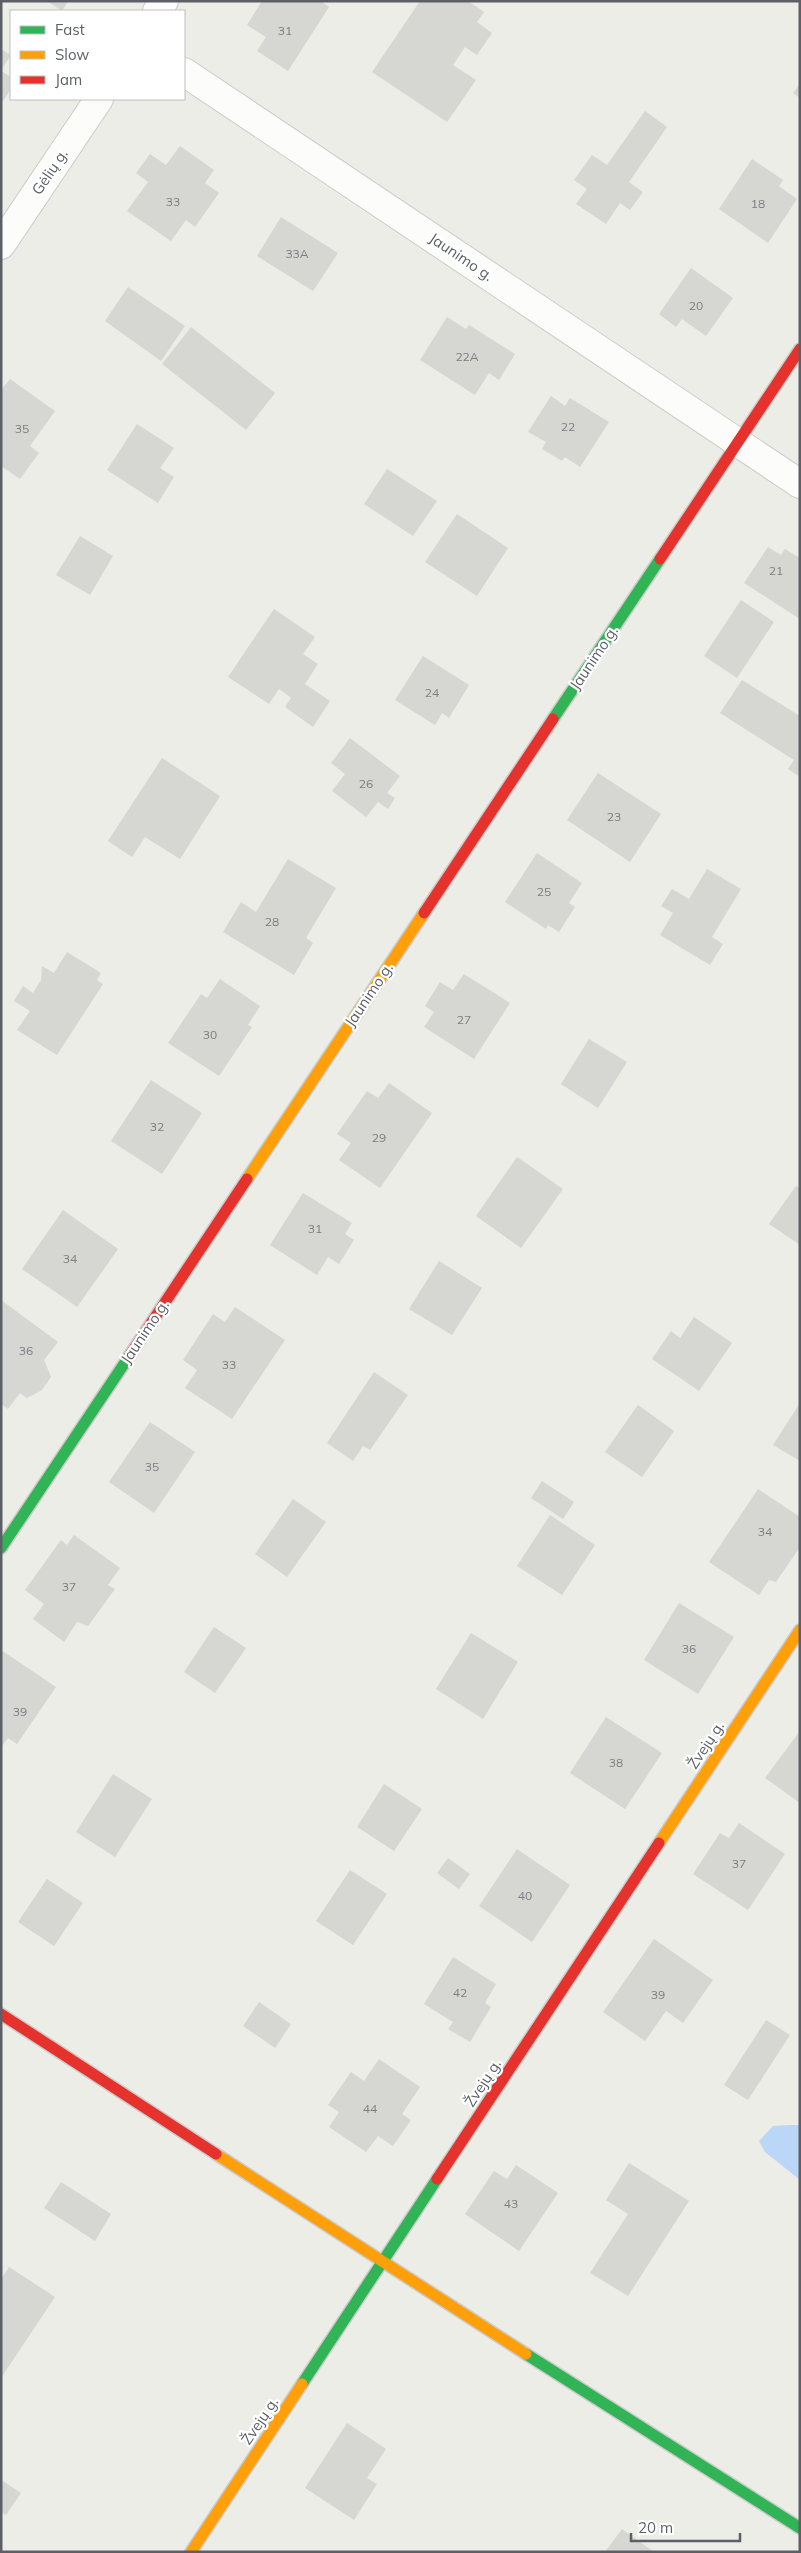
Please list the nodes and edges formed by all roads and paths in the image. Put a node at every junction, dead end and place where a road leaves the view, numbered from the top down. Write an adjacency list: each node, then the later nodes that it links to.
1 (185, 73): 5 (street, Jaunimo g.)
2 (98, 100): 3 (street, Gėlių g.)
3 (1, 245)
4 (800, 349): 5 (street, Jaunimo g.)
5 (738, 442): 6 (street, Jaunimo g.); 7 (street, Jaunimo g.)
6 (800, 484)
7 (1, 1548)
8 (800, 1630): 10 (street, Žvejų g.)
9 (1, 2014): 10 (street)
10 (382, 2263): 11 (street); 12 (street, Žvejų g.)
11 (800, 2528)
12 (191, 2552)

